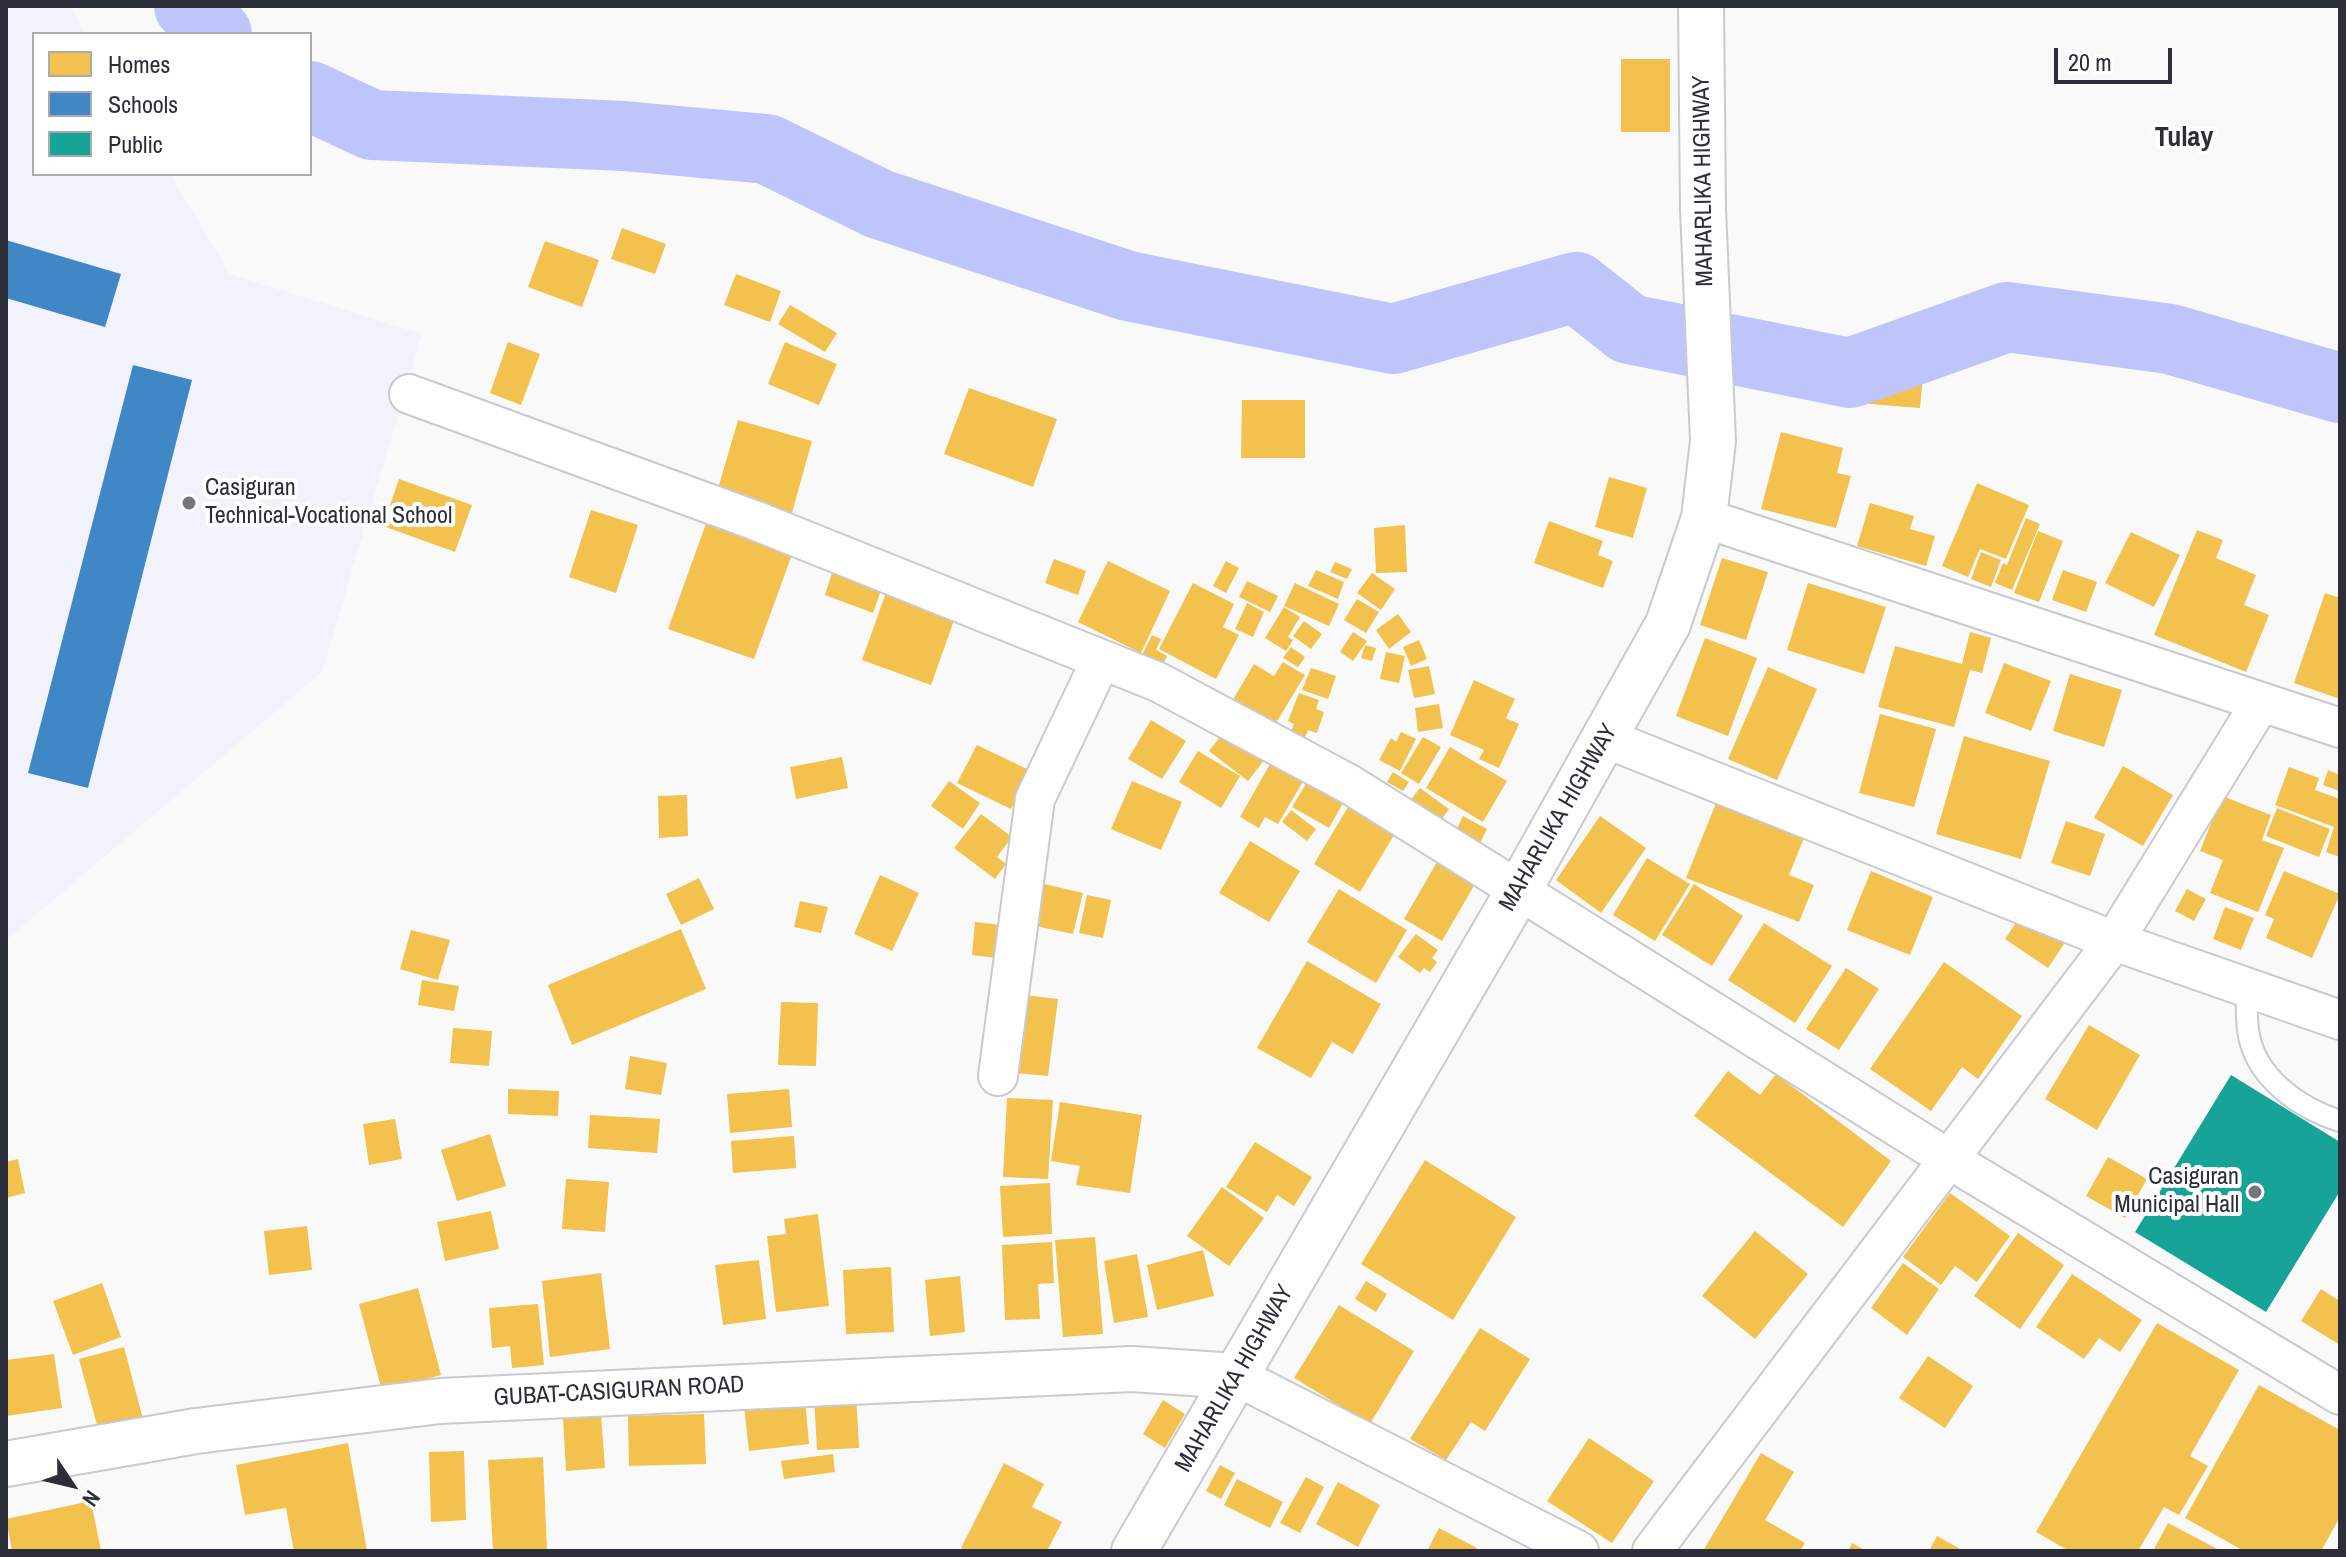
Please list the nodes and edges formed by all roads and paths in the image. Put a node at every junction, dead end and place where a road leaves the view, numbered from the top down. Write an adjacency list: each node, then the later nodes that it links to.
1 (1701, 6): 3 (main road, MAHARLIKA HIGHWAY)
2 (409, 394): 4 (street)
3 (1704, 518): 5 (street); 7 (main road, MAHARLIKA HIGHWAY)
4 (1101, 660): 8 (street); 12 (street)
5 (2261, 702): 6 (street); 9 (street)
6 (2340, 728)
7 (1605, 738): 8 (main road, MAHARLIKA HIGHWAY); 9 (street)
8 (1520, 888): 14 (street); 15 (main road, MAHARLIKA HIGHWAY)
9 (2114, 941): 10 (street); 14 (street)
10 (2247, 987): 11 (street); 13 (lane)
11 (2340, 1020)
12 (998, 1076)
13 (2340, 1121)
14 (1947, 1158): 16 (street); 20 (street)
15 (1236, 1376): 17 (main road, GUBAT-CASIGURAN ROAD); 18 (main road, MAHARLIKA HIGHWAY); 19 (street)
16 (2340, 1395)
17 (6, 1464)
18 (1134, 1551)
19 (1579, 1551)
20 (1652, 1551)

